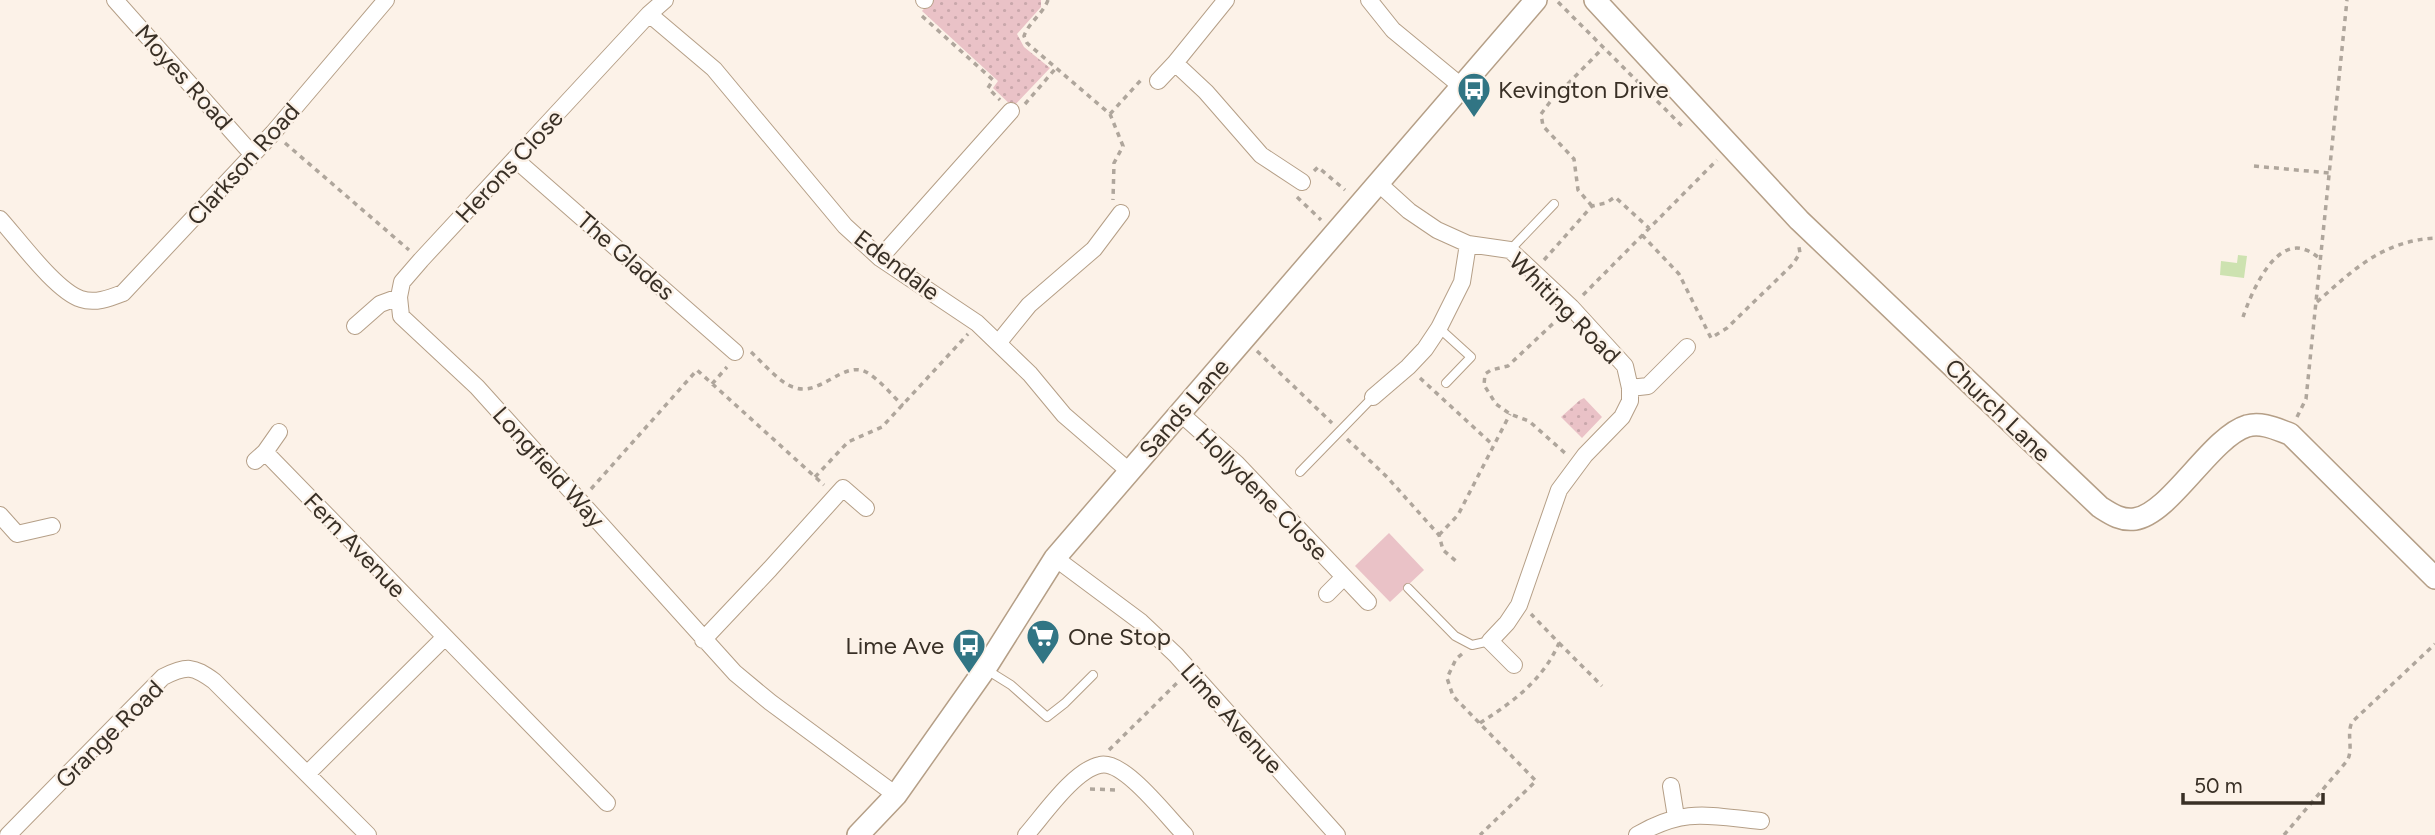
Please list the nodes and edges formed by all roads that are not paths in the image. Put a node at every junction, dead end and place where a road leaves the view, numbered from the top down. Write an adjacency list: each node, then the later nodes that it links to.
1 (115, 0): 13 (street, Moyes Road)
2 (386, 0): 13 (street, Clarkson Road)
3 (665, 0): 8 (street, Herons Close)
4 (1226, 0): 9 (street)
5 (1369, 0): 11 (street)
6 (1536, 0): 11 (street, Sands Lane)
7 (1595, 0): 41 (street, Church Lane)
8 (649, 14): 14 (street, Herons Close); 22 (street, Edendale)
9 (1175, 62): 10 (street); 15 (street)
10 (1158, 81)
11 (1461, 86): 16 (street, Sands Lane)
12 (1011, 111): 22 (street)
13 (252, 154): 19 (street, Clarkson Road)
14 (516, 160): 23 (street, Herons Close); 28 (street, The Glades)
15 (1302, 182)
16 (1377, 182): 20 (street, Whiting Road); 32 (street, Sands Lane)
17 (1555, 204): 21 (lane)
18 (1121, 213): 26 (street)
19 (0, 219)
20 (1468, 244): 21 (street, Whiting Road); 25 (street)
21 (1510, 250): 30 (street, Whiting Road)
22 (880, 258): 26 (street, Edendale)
23 (399, 297): 24 (street); 46 (street, Longfield Way)
24 (355, 327)
25 (1439, 328): 29 (lane); 31 (street)
26 (999, 342): 34 (street, Edendale)
27 (1687, 347): 30 (street, Whiting Road)
28 (735, 352)
29 (1446, 383)
30 (1630, 388): 47 (street, Whiting Road)
31 (1373, 397): 35 (lane)
32 (1179, 412): 34 (street, Sands Lane); 40 (street, Hollydene Close)
33 (279, 432): 45 (street, Fern Avenue)
34 (1129, 471): 39 (street, Sands Lane)
35 (1300, 472)
36 (866, 508): 46 (street)
37 (0, 515): 38 (street)
38 (52, 526)
39 (1055, 558): 49 (street, Sands Lane); 62 (street, Lime Avenue)
40 (1345, 577): 43 (street, Hollydene Close); 44 (street, Hollydene Close)
41 (2435, 578)
42 (1408, 588): 47 (lane)
43 (1326, 594)
44 (1368, 602)
45 (444, 637): 51 (street); 54 (street, Fern Avenue)
46 (703, 640): 53 (street, Longfield Way)
47 (1490, 641): 48 (street)
48 (1514, 665)
49 (985, 668): 50 (lane); 53 (street, Sands Lane)
50 (1093, 675)
51 (307, 774): 57 (street, Grange Road); 58 (street, Grange Road)
52 (1671, 786): 55 (street)
53 (895, 795): 59 (street, Sands Lane)
54 (607, 803)
55 (1676, 817): 56 (street); 63 (street)
56 (1761, 821)
57 (8, 835)
58 (368, 835)
59 (858, 835)
60 (1026, 835): 61 (street)
61 (1185, 835)
62 (1337, 835)
63 (1637, 835)

